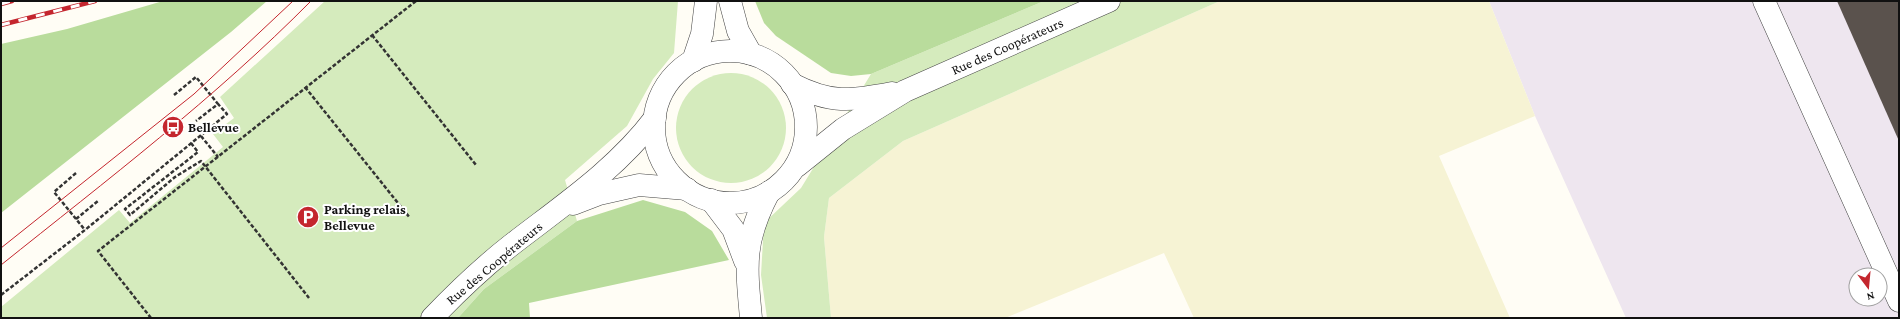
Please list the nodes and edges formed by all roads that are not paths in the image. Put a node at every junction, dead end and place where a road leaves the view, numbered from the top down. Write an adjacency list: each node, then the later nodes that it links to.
1 (706, 1): 6 (street)
2 (730, 1): 5 (street)
3 (1109, 1): 8 (street, Rue des Coopérateurs)
4 (1764, 1): 16 (street)
5 (751, 54): 6 (street); 7 (street)
6 (693, 61): 9 (street)
7 (792, 84): 8 (street, Rue des Coopérateurs); 10 (street)
8 (905, 91): 10 (street, Rue des Coopérateurs)
9 (655, 118): 11 (street); 14 (street, Rue des Coopérateurs)
10 (793, 169): 12 (street)
11 (687, 189): 13 (street); 14 (street, Rue des Coopérateurs)
12 (769, 192): 13 (street); 15 (street)
13 (711, 200): 15 (street)
14 (558, 210): 17 (street, Rue des Coopérateurs)
15 (746, 266): 18 (street)
16 (1899, 301)
17 (432, 318)
18 (751, 318)

